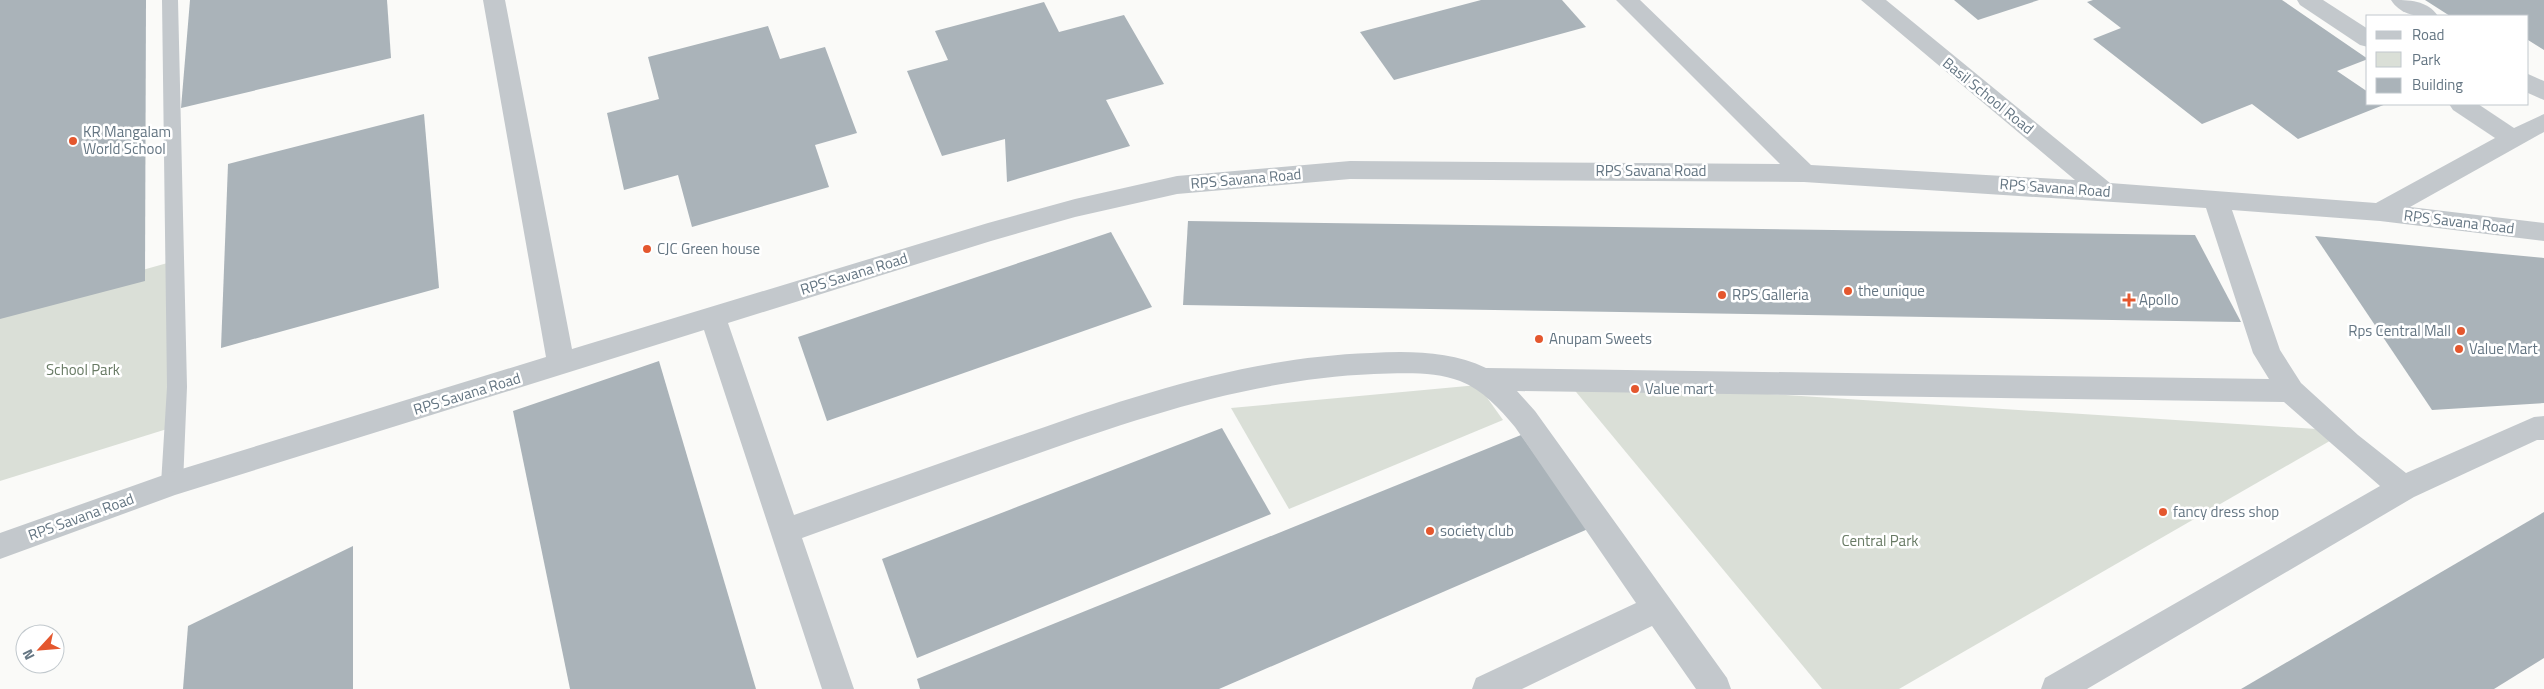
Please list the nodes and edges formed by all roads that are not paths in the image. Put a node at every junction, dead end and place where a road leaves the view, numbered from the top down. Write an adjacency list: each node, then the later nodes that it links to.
1 (170, 0): 24 (lane)
2 (494, 0): 20 (street)
3 (1627, 0): 14 (street)
4 (1872, 0): 15 (street, Basil School Road)
5 (2308, 0): 8 (street)
6 (2402, 0): 7 (street)
7 (2425, 15)
8 (2366, 39)
9 (2529, 83): 10 (street)
10 (2544, 92)
11 (2462, 105): 13 (street)
12 (2544, 122): 13 (street)
13 (2512, 138): 17 (street)
14 (1804, 173): 15 (street, RPS Savana Road); 19 (street, RPS Savana Road)
15 (2104, 191): 16 (street, RPS Savana Road)
16 (2216, 201): 17 (street, RPS Savana Road); 22 (street)
17 (2380, 212): 18 (street, RPS Savana Road)
18 (2544, 232)
19 (713, 318): 20 (street, RPS Savana Road); 26 (street)
20 (561, 364): 24 (street, RPS Savana Road)
21 (1483, 379): 22 (street); 26 (street); 28 (street)
22 (2292, 391): 25 (street)
23 (2544, 428): 25 (street)
24 (172, 484): 27 (street, RPS Savana Road)
25 (2403, 488): 32 (street)
26 (784, 530): 29 (street)
27 (0, 546)
28 (1658, 608): 30 (street); 31 (street)
29 (838, 689)
30 (1488, 689)
31 (1715, 689)
32 (2057, 689)

